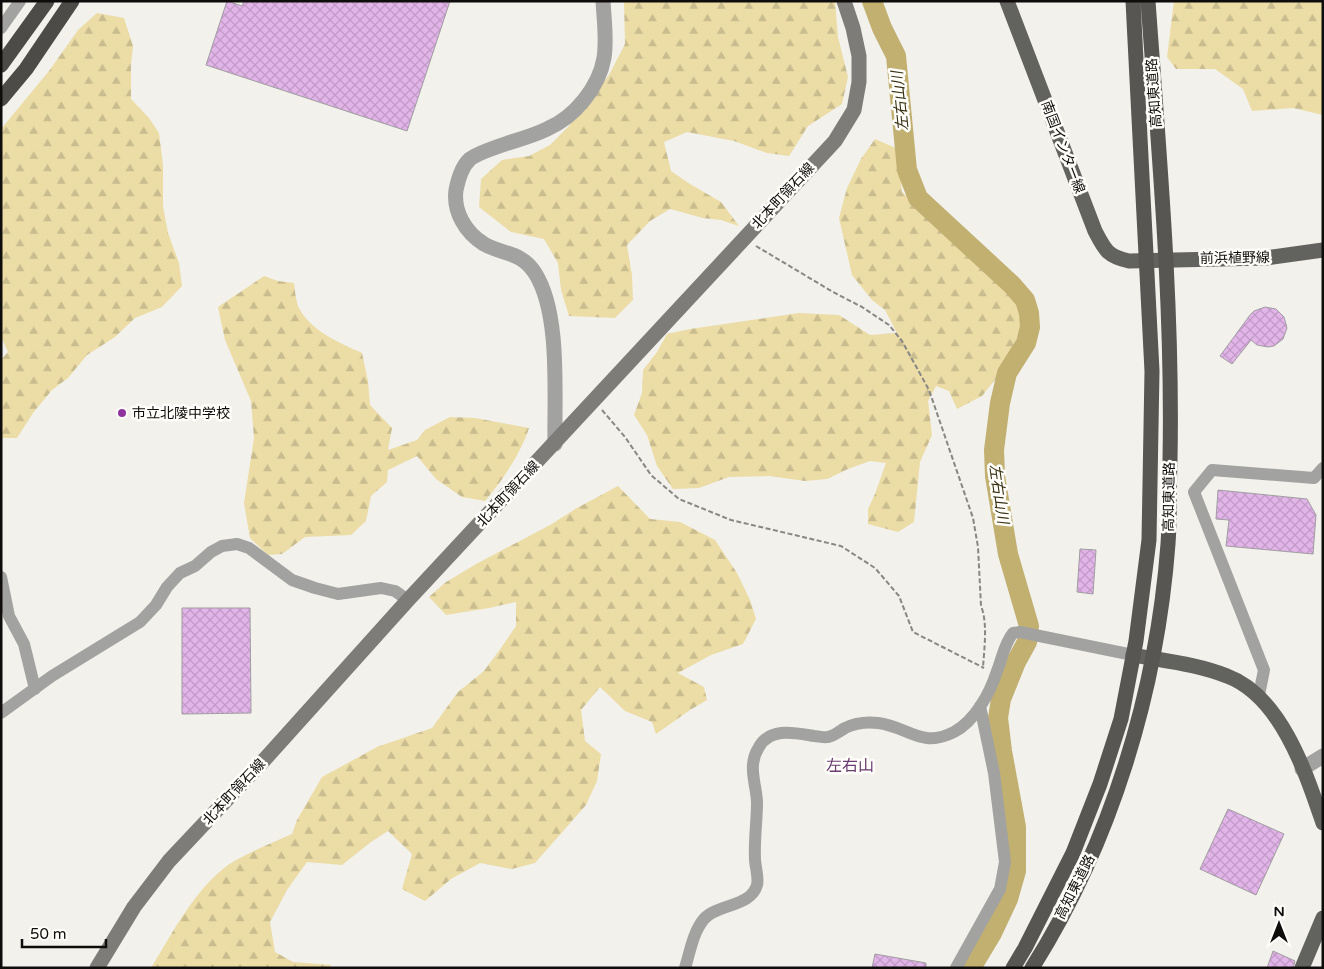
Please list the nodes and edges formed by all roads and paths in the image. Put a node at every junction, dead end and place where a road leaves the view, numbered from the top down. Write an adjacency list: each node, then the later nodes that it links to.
1 (20, 1): 9 (street)
2 (47, 1): 10 (highway)
3 (603, 1): 17 (street)
4 (844, 1): 12 (main road, 北本町領石線)
5 (1007, 1): 15 (main road, 南国インター線)
6 (1133, 1): 15 (highway, 高知東道路)
7 (1148, 1): 14 (highway, 高知東道路)
8 (71, 2): 11 (highway)
9 (1, 28)
10 (1, 65)
11 (1, 100)
12 (743, 238): 16 (main road, 北本町領石線); 16 (path)
13 (1323, 250): 14 (main road, 前浜植野線)
14 (1166, 259): 15 (main road, 前浜植野線); 22 (highway, 高知東道路)
15 (1147, 260): 21 (highway, 高知東道路)
16 (594, 400): 17 (main road, 北本町領石線)
17 (555, 444): 20 (main road, 北本町領石線)
18 (1323, 468): 24 (street)
19 (1, 577): 23 (street)
20 (408, 600): 23 (street); 31 (main road, 北本町領石線)
21 (1133, 655): 22 (main road); 25 (street); 34 (highway, 高知東道路)
22 (1151, 658): 24 (main road); 35 (highway, 高知東道路)
23 (35, 689): 26 (street)
24 (1259, 695): 28 (main road)
25 (980, 706): 32 (street); 33 (street)
26 (1, 713)
27 (1323, 756): 28 (street)
28 (1302, 769): 29 (main road)
29 (1323, 823)
30 (1323, 918): 36 (main road)
31 (97, 968)
32 (685, 968)
33 (956, 968)
34 (1013, 968)
35 (1032, 968)
36 (1302, 968)

